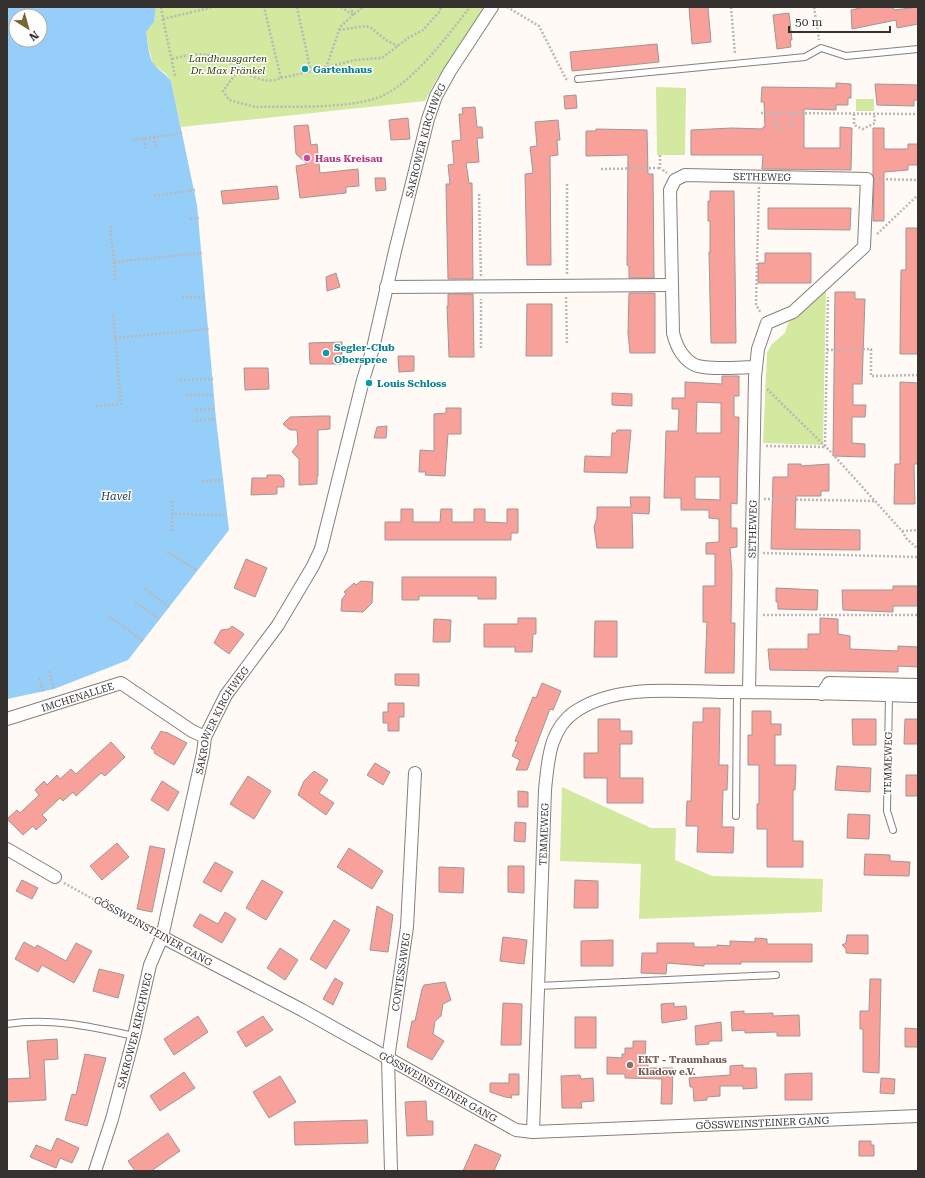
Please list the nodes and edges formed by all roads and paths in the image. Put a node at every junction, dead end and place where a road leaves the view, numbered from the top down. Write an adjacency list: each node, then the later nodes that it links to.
1 (161, 7): 16 (path)
2 (213, 7): 14 (path)
3 (264, 7): 27 (path)
4 (297, 7): 25 (path)
5 (341, 7): 15 (path)
6 (351, 7): 15 (path)
7 (363, 7): 15 (path)
8 (441, 7): 18 (path)
9 (470, 7): 23 (path)
10 (492, 7): 64 (street, SAKROWER KIRCHWEG)
11 (507, 7): 28 (path)
12 (731, 7): 22 (path)
13 (814, 7): 19 (path)
14 (208, 8): 16 (path)
15 (353, 14): 17 (path)
16 (163, 19): 21 (path)
17 (339, 30): 18 (path); 24 (path)
18 (398, 46): 24 (path)
19 (821, 48): 20 (lane); 22 (lane)
20 (918, 49)
21 (172, 59): 23 (path); 26 (path)
22 (736, 64): 28 (lane)
23 (240, 68): 27 (path)
24 (326, 68): 25 (path)
25 (320, 69): 27 (path)
26 (175, 76)
27 (281, 78)
28 (578, 79)
29 (761, 114): 30 (path)
30 (774, 114): 31 (path); 31 (path)
31 (794, 114): 32 (path)
32 (854, 114): 33 (path); 33 (path)
33 (874, 114): 34 (path)
34 (918, 114)
35 (182, 133): 36 (path)
36 (154, 137): 37 (path); 39 (path)
37 (144, 138): 38 (path); 40 (path)
38 (133, 140)
39 (156, 149)
40 (146, 150)
41 (660, 155): 42 (path)
42 (660, 168): 43 (path); 46 (path)
43 (601, 169)
44 (759, 177): 45 (street, SETHEWEG); 46 (street, SETHEWEG); 68 (path)
45 (867, 179): 47 (path); 56 (street)
46 (675, 180): 63 (street)
47 (918, 180)
48 (567, 184): 62 (path)
49 (195, 190): 52 (path)
50 (479, 194): 61 (path)
51 (918, 195): 56 (path)
52 (154, 196)
53 (199, 218): 54 (path)
54 (190, 219)
55 (110, 226): 58 (path)
56 (864, 247): 59 (street)
57 (202, 253): 58 (path)
58 (114, 262): 60 (path)
59 (828, 280): 68 (street); 73 (path)
60 (115, 282)
61 (481, 286): 62 (street); 64 (street); 72 (path)
62 (566, 286): 63 (street); 71 (path)
63 (671, 286): 74 (street)
64 (386, 287): 119 (street, SAKROWER KIRCHWEG)
65 (182, 297): 66 (path)
66 (206, 297)
67 (113, 313): 70 (path)
68 (768, 323): 74 (street, SETHEWEG)
69 (209, 329): 70 (path)
70 (115, 338): 80 (path)
71 (566, 345)
72 (481, 348)
73 (827, 350): 75 (path); 86 (path)
74 (756, 372): 85 (street, SETHEWEG); 86 (path)
75 (918, 375)
76 (213, 378): 77 (path)
77 (180, 380)
78 (186, 395): 79 (path)
79 (214, 395)
80 (96, 406)
81 (215, 409): 82 (path)
82 (196, 410)
83 (216, 419): 84 (path)
84 (196, 421)
85 (754, 446): 86 (path); 89 (street, SETHEWEG)
86 (825, 447): 91 (path)
87 (223, 480): 88 (path)
88 (202, 481)
89 (753, 498): 91 (path); 99 (street, SETHEWEG)
90 (172, 501): 92 (path)
91 (875, 501): 96 (path)
92 (172, 514): 93 (path); 95 (path)
93 (227, 515)
94 (918, 530): 96 (path)
95 (172, 531)
96 (902, 531): 97 (path)
97 (918, 548)
98 (167, 552): 101 (path)
99 (752, 554): 100 (path); 105 (street, SETHEWEG)
100 (918, 557)
101 (197, 570)
102 (145, 589): 104 (path)
103 (135, 602): 108 (path)
104 (169, 606)
105 (751, 615): 106 (path); 115 (street, SETHEWEG)
106 (918, 615)
107 (109, 616): 109 (path)
108 (159, 619)
109 (143, 641)
110 (49, 671): 113 (path)
111 (38, 678): 116 (path)
112 (918, 685): 114 (street, TEMMEWEG)
113 (54, 689)
114 (889, 690): 115 (street, TEMMEWEG); 117 (street, TEMMEWEG); 122 (lane, TEMMEWEG)
115 (743, 691): 121 (lane); 127 (street, TEMMEWEG)
116 (43, 692)
117 (918, 696)
118 (7, 719): 119 (street, IMCHENALLEE)
119 (205, 737): 125 (street, SAKROWER KIRCHWEG)
120 (415, 773): 130 (street, CONTESSAWEG)
121 (736, 816)
122 (893, 830)
123 (7, 849): 124 (street)
124 (55, 877): 125 (path, GÖSSWEINSTEINER GANG)
125 (162, 937): 129 (street, SAKROWER KIRCHWEG); 130 (street, GÖSSWEINSTEINER GANG)
126 (776, 975): 127 (lane)
127 (538, 986): 132 (street, TEMMEWEG)
128 (7, 1024): 129 (lane)
129 (134, 1036): 133 (street, SAKROWER KIRCHWEG)
130 (388, 1059): 132 (street, GÖSSWEINSTEINER GANG); 134 (street, CONTESSAWEG)
131 (918, 1116): 132 (street, GÖSSWEINSTEINER GANG)
132 (533, 1132)
133 (95, 1171)
134 (391, 1171)

